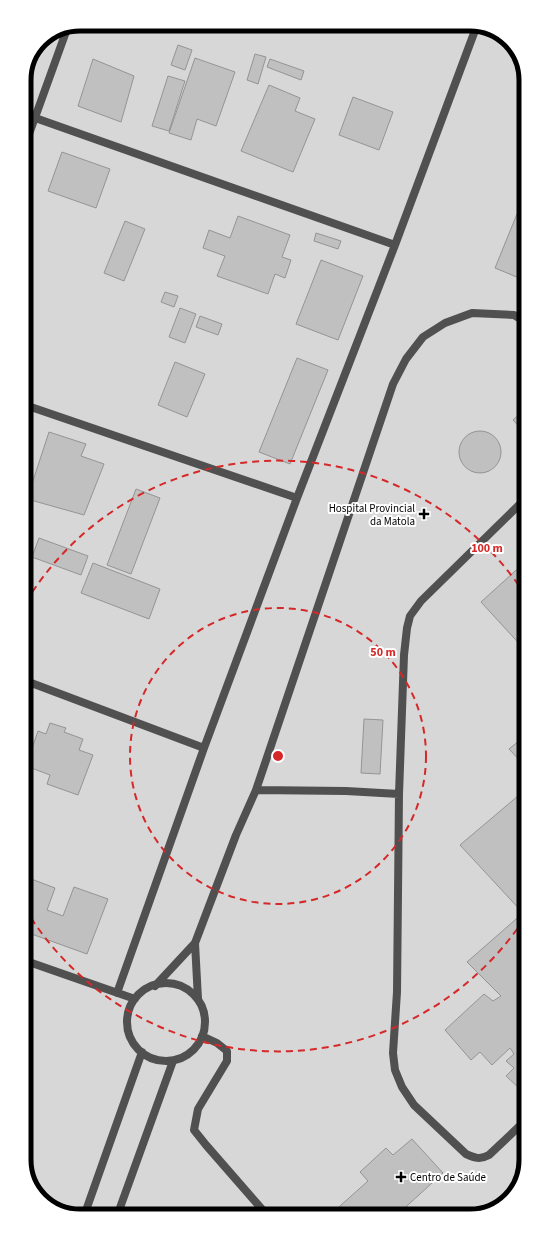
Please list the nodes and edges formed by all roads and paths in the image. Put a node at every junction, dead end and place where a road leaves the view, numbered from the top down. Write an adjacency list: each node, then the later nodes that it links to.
1 (475, 31): 6 (street)
2 (65, 34): 4 (street)
3 (31, 117): 4 (street)
4 (35, 118): 5 (street); 6 (street)
5 (31, 129)
6 (395, 246): 9 (street)
7 (519, 318): 13 (street)
8 (31, 407): 9 (street)
9 (297, 498): 12 (street)
10 (519, 505): 14 (street)
11 (31, 683): 12 (street)
12 (204, 748): 18 (street)
13 (256, 790): 14 (street); 15 (street)
14 (399, 794): 24 (street)
15 (195, 943): 17 (street); 20 (street)
16 (31, 962): 18 (street)
17 (155, 986): 19 (street); 20 (street)
18 (117, 993): 19 (street)
19 (135, 999): 22 (street)
20 (198, 999): 21 (street)
21 (202, 1036): 23 (street); 27 (street)
22 (142, 1052): 23 (street); 25 (street)
23 (173, 1060): 26 (street)
24 (519, 1127)
25 (86, 1209)
26 (120, 1209)
27 (263, 1209)

